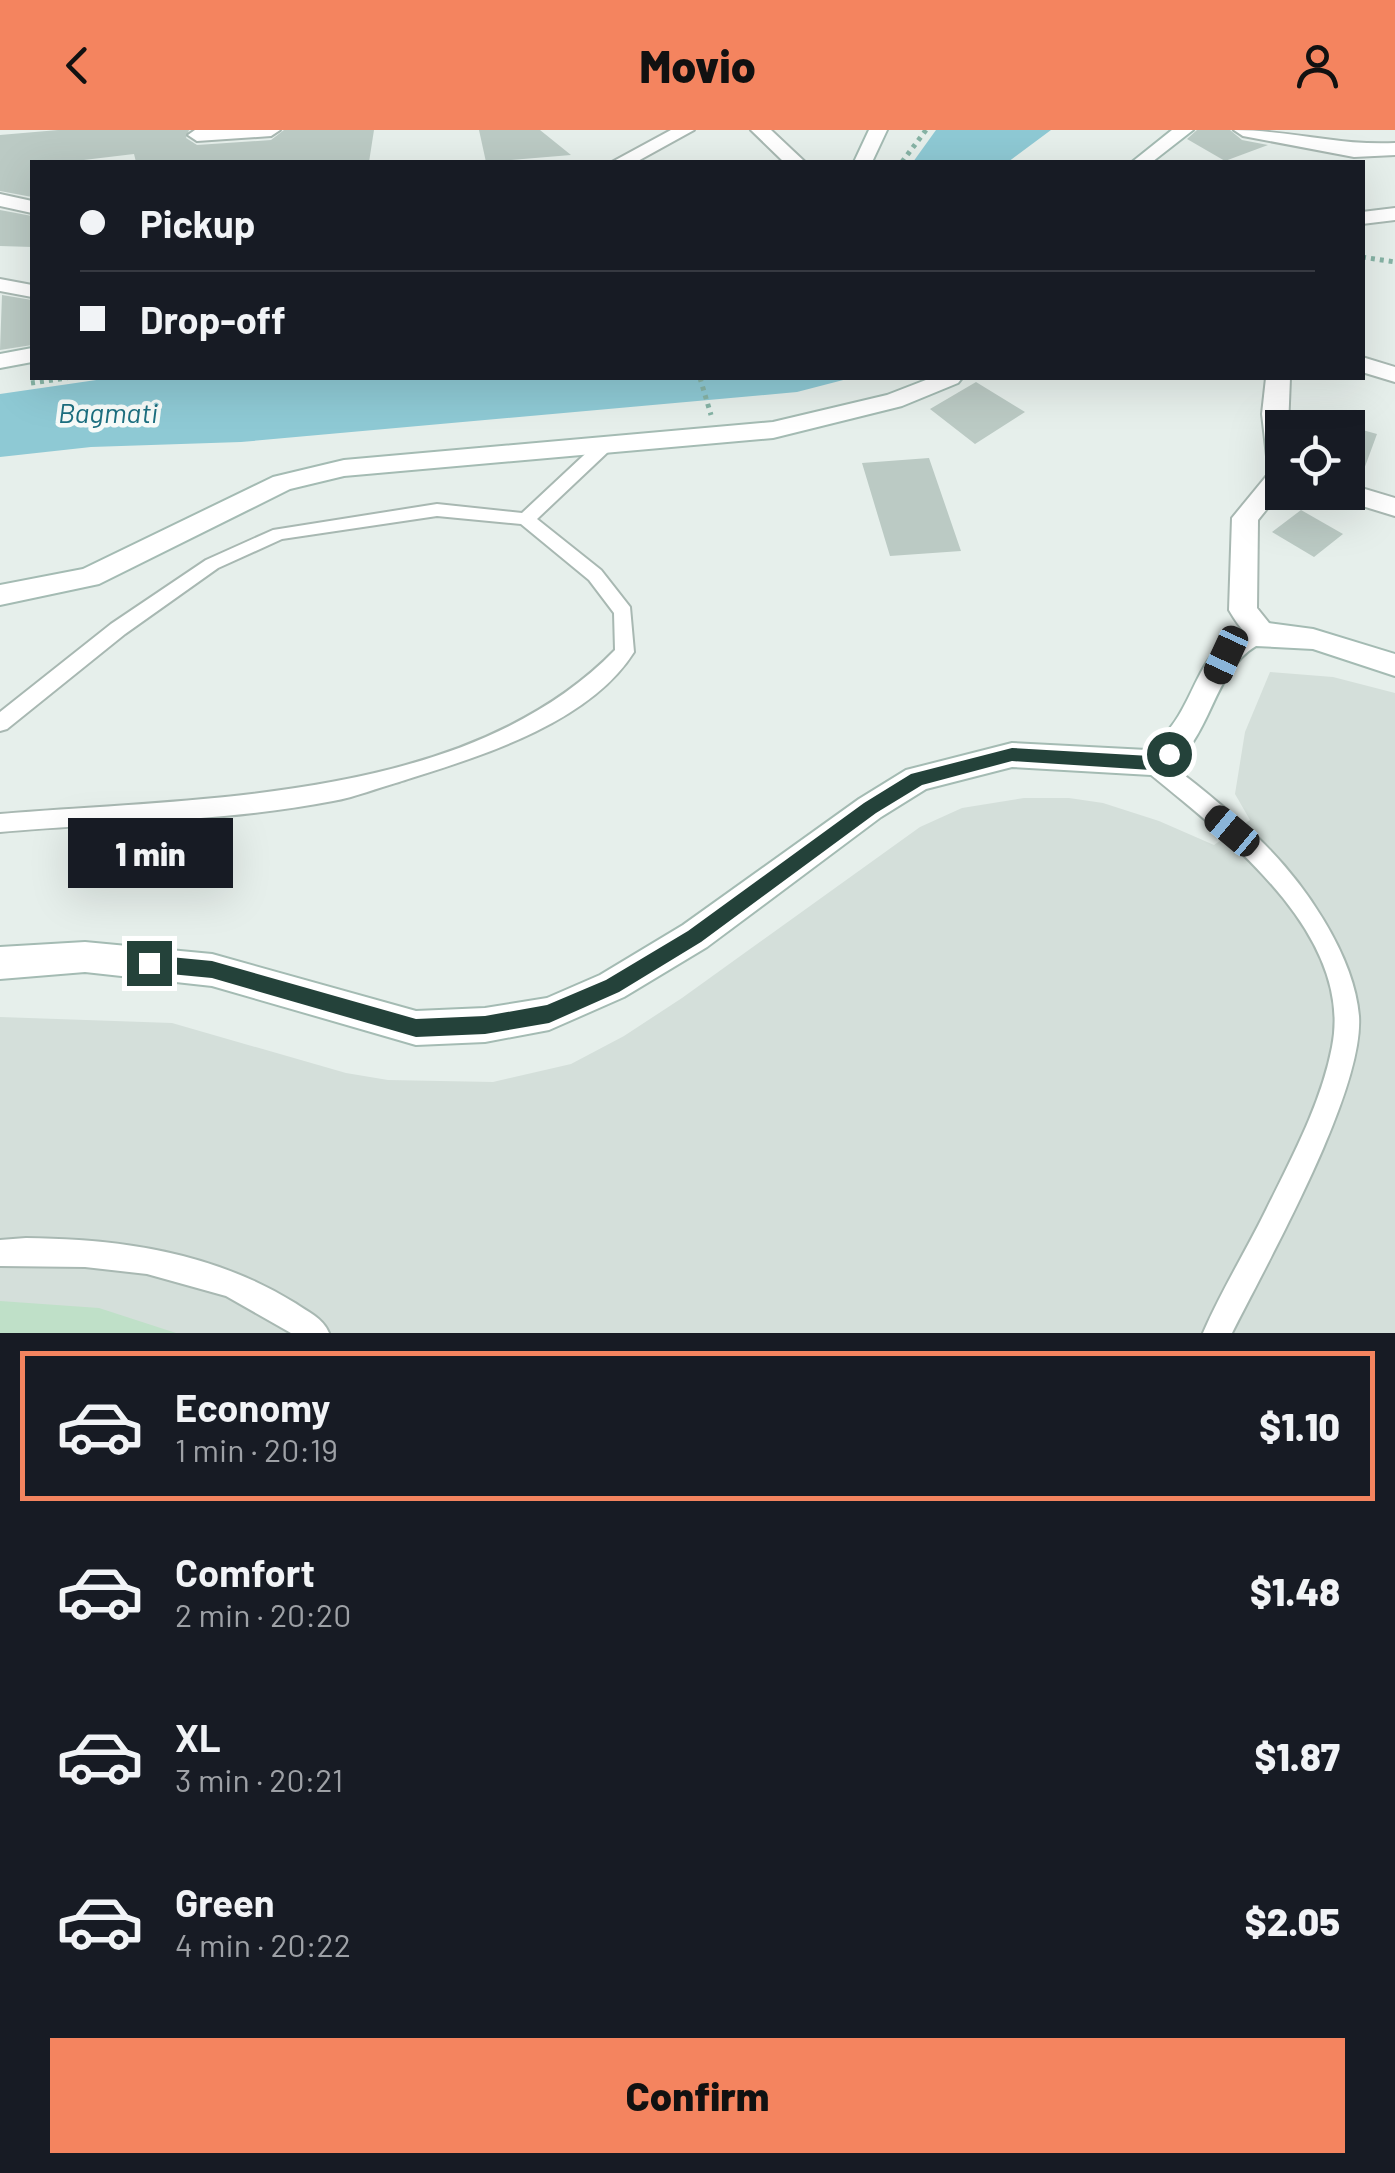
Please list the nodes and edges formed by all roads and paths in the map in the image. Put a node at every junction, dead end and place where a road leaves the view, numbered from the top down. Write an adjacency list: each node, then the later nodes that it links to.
1 (271, 130): 8 (main road)
2 (686, 130): 10 (main road)
3 (760, 130): 11 (main road)
4 (878, 130): 12 (main road)
5 (926, 130): 13 (path)
6 (1184, 130): 14 (main road)
7 (1243, 130): 9 (main road)
8 (196, 138)
9 (1395, 149)
10 (626, 160)
11 (793, 160)
12 (863, 160)
13 (904, 160)
14 (1144, 160)
15 (0, 200): 16 (main road)
16 (30, 208)
17 (1395, 214): 18 (main road)
18 (1365, 218)
19 (1365, 257): 20 (path)
20 (1395, 262)
21 (0, 285): 22 (main road)
22 (30, 291)
23 (30, 355): 24 (main road)
24 (0, 361)
25 (1365, 365): 26 (main road)
26 (1395, 374)
27 (701, 380): 30 (path)
28 (945, 380): 32 (main road)
29 (1278, 380): 31 (main road)
30 (708, 402)
31 (1274, 410)
32 (604, 446): 36 (lane); 37 (main road)
33 (1265, 495): 38 (main road)
34 (1365, 498): 35 (main road)
35 (1395, 507)
36 (526, 519): 40 (lane); 42 (lane)
37 (0, 596)
38 (1263, 633): 39 (main road); 41 (main road)
39 (1395, 665)
40 (0, 723)
41 (1151, 763): 43 (main road); 46 (lane)
42 (0, 823)
43 (0, 964)
44 (0, 1253): 45 (lane)
45 (315, 1333)
46 (1216, 1333)

